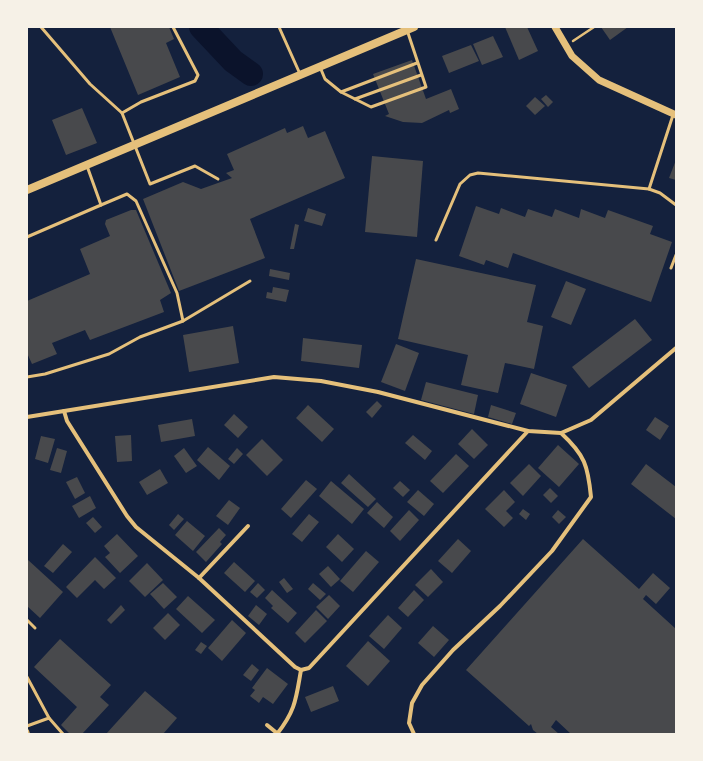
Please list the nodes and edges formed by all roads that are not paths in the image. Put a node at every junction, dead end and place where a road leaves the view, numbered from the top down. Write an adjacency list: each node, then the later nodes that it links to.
1 (41, 27): 12 (lane)
2 (173, 27): 12 (lane)
3 (279, 27): 9 (lane)
4 (555, 27): 13 (street)
5 (411, 28): 6 (lane); 7 (main road)
6 (417, 63): 8 (lane); 10 (lane)
7 (320, 67): 9 (main road); 10 (lane)
8 (421, 74): 11 (lane); 11 (lane)
9 (301, 76): 14 (main road)
10 (341, 92): 11 (lane)
11 (355, 99)
12 (122, 113): 14 (lane)
13 (675, 114): 17 (lane)
14 (134, 145): 15 (main road); 16 (lane)
15 (86, 165): 18 (main road); 19 (lane)
16 (218, 180)
17 (649, 189): 20 (lane); 22 (lane)
18 (27, 190)
19 (102, 205): 21 (lane); 26 (lane)
20 (676, 205)
21 (27, 237)
22 (436, 240)
23 (676, 255): 24 (lane)
24 (672, 268)
25 (250, 281): 26 (lane)
26 (183, 321): 28 (lane)
27 (676, 348): 32 (street)
28 (27, 377)
29 (64, 410): 30 (street); 31 (street); 34 (street)
30 (27, 416)
31 (528, 430): 32 (street); 37 (street)
32 (561, 433): 46 (street)
33 (248, 526): 34 (street)
34 (199, 578): 37 (street)
35 (27, 620): 36 (lane)
36 (35, 628)
37 (301, 670): 45 (street)
38 (27, 677): 39 (lane)
39 (49, 718): 41 (lane); 44 (lane)
40 (267, 725): 45 (street)
41 (27, 726)
42 (27, 731): 43 (street)
43 (28, 734)
44 (63, 734)
45 (277, 734)
46 (414, 734)

